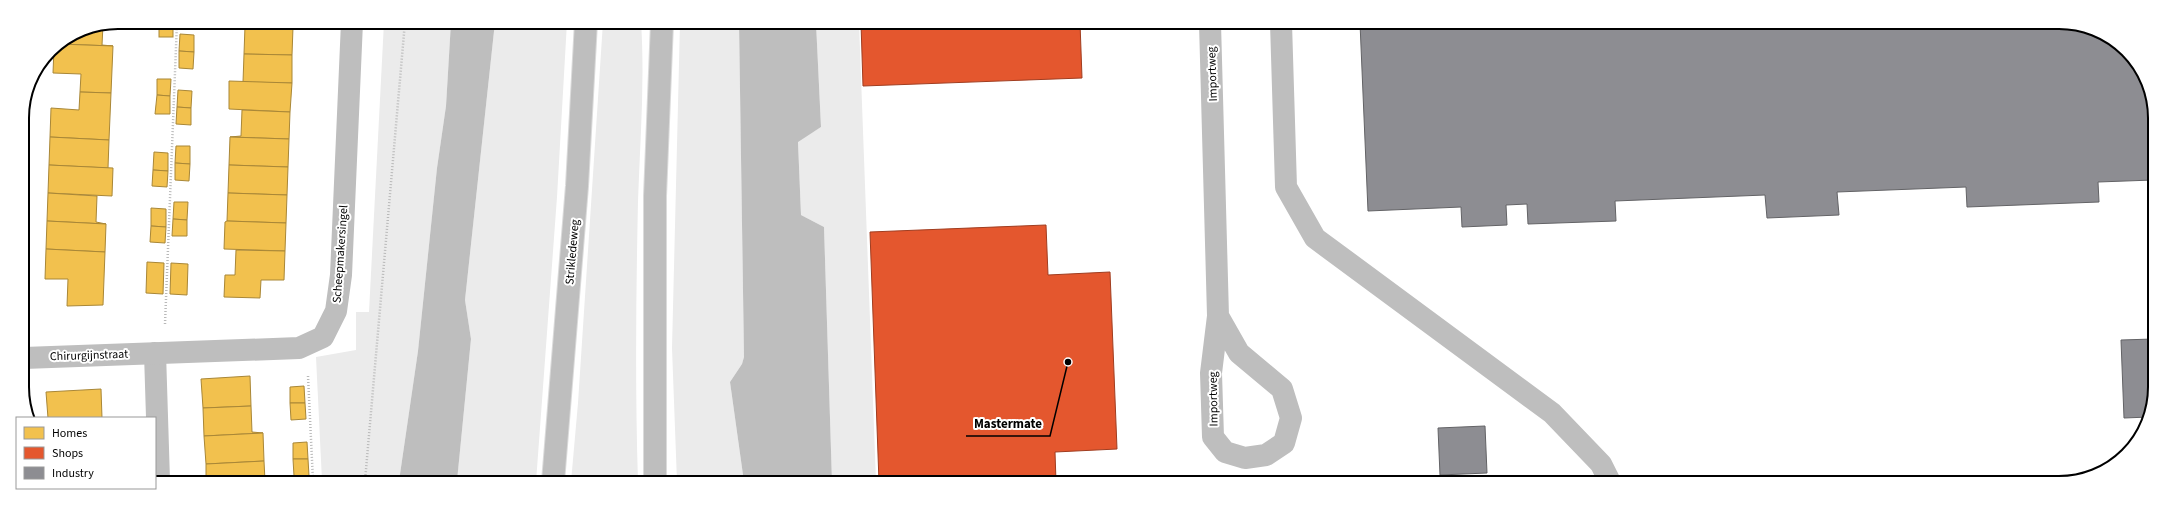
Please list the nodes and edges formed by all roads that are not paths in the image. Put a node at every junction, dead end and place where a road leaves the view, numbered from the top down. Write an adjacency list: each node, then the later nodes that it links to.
1 (352, 29): 7 (street, Scheepmakersingel)
2 (586, 29): 10 (street, Strikledeweg)
3 (662, 29): 11 (street)
4 (1210, 29): 6 (street, Importweg)
5 (1281, 29): 12 (street)
6 (1218, 316): 6 (street, Importweg)
7 (160, 353): 8 (street, Chirurgijnstraat); 9 (street)
8 (29, 358)
9 (159, 476)
10 (553, 476)
11 (655, 476)
12 (1607, 476)

